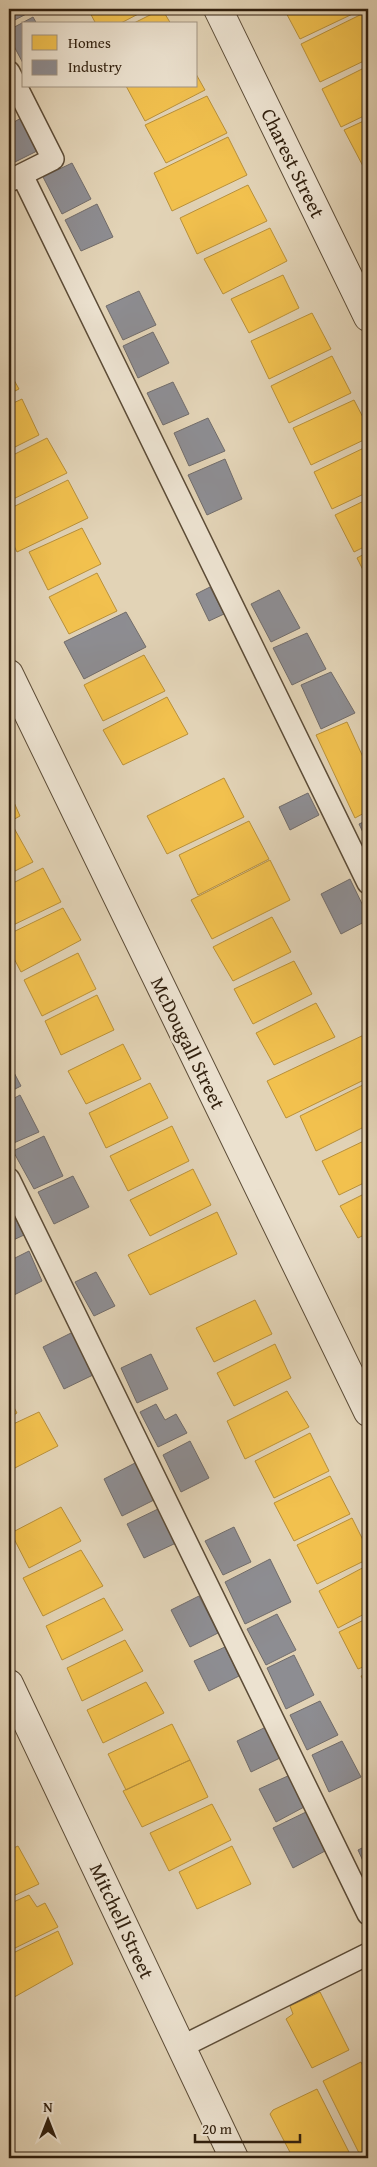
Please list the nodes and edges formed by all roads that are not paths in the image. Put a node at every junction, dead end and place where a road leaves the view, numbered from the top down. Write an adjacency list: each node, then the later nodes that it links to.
1 (218, 9): 4 (street, Charest Street)
2 (9, 72): 3 (lane)
3 (15, 178): 6 (lane)
4 (368, 317)
5 (9, 674): 8 (street, McDougall Street)
6 (368, 883)
7 (9, 1179): 10 (lane)
8 (368, 1412)
9 (9, 1684): 12 (street, Mitchell Street)
10 (368, 1914)
11 (368, 1954): 12 (lane)
12 (181, 2047): 13 (street, Mitchell Street)
13 (234, 2158)

